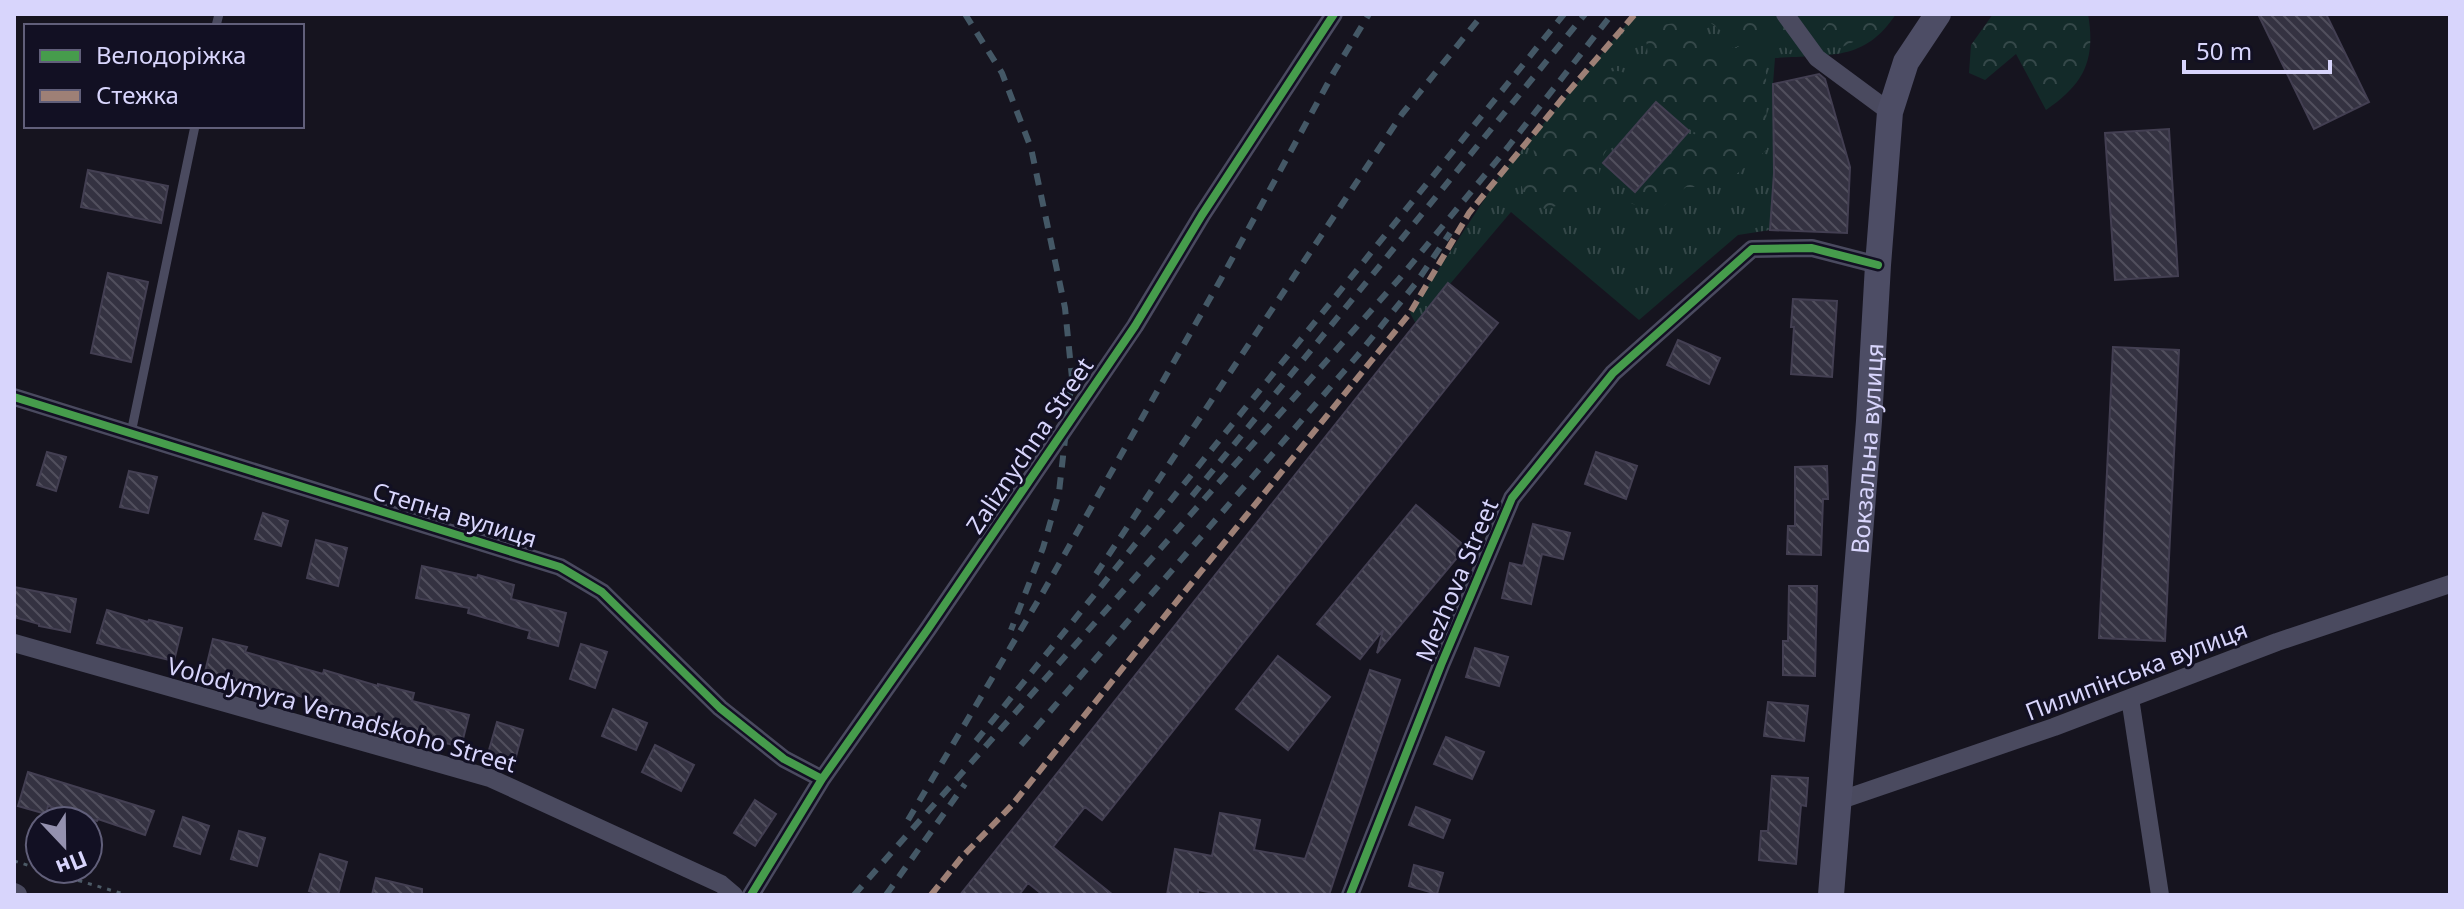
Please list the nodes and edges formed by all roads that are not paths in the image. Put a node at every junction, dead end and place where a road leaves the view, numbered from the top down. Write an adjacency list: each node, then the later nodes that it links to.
1 (1334, 14): 12 (street, Zaliznychna Street)
2 (1785, 14): 4 (street)
3 (1938, 14): 4 (main road, Вокзальна вулиця)
4 (1890, 112): 6 (main road, Вокзальна вулиця)
5 (195, 128): 8 (lane)
6 (1878, 265): 13 (main road, Вокзальна вулиця); 16 (street, Mezhova Street)
7 (14, 397): 8 (street, Степна вулиця)
8 (131, 433): 12 (street, Степна вулиця)
9 (2450, 584): 11 (street, Пилипінська вулиця)
10 (14, 643): 14 (street, Volodymyra Vernadskoho Street)
11 (2130, 698): 13 (street, Пилипінська вулиця); 18 (street)
12 (822, 779): 15 (street, Zaliznychna Street)
13 (1838, 801): 17 (main road, Вокзальна вулиця)
14 (734, 895)
15 (751, 895)
16 (1350, 895)
17 (1831, 895)
18 (2160, 895)

